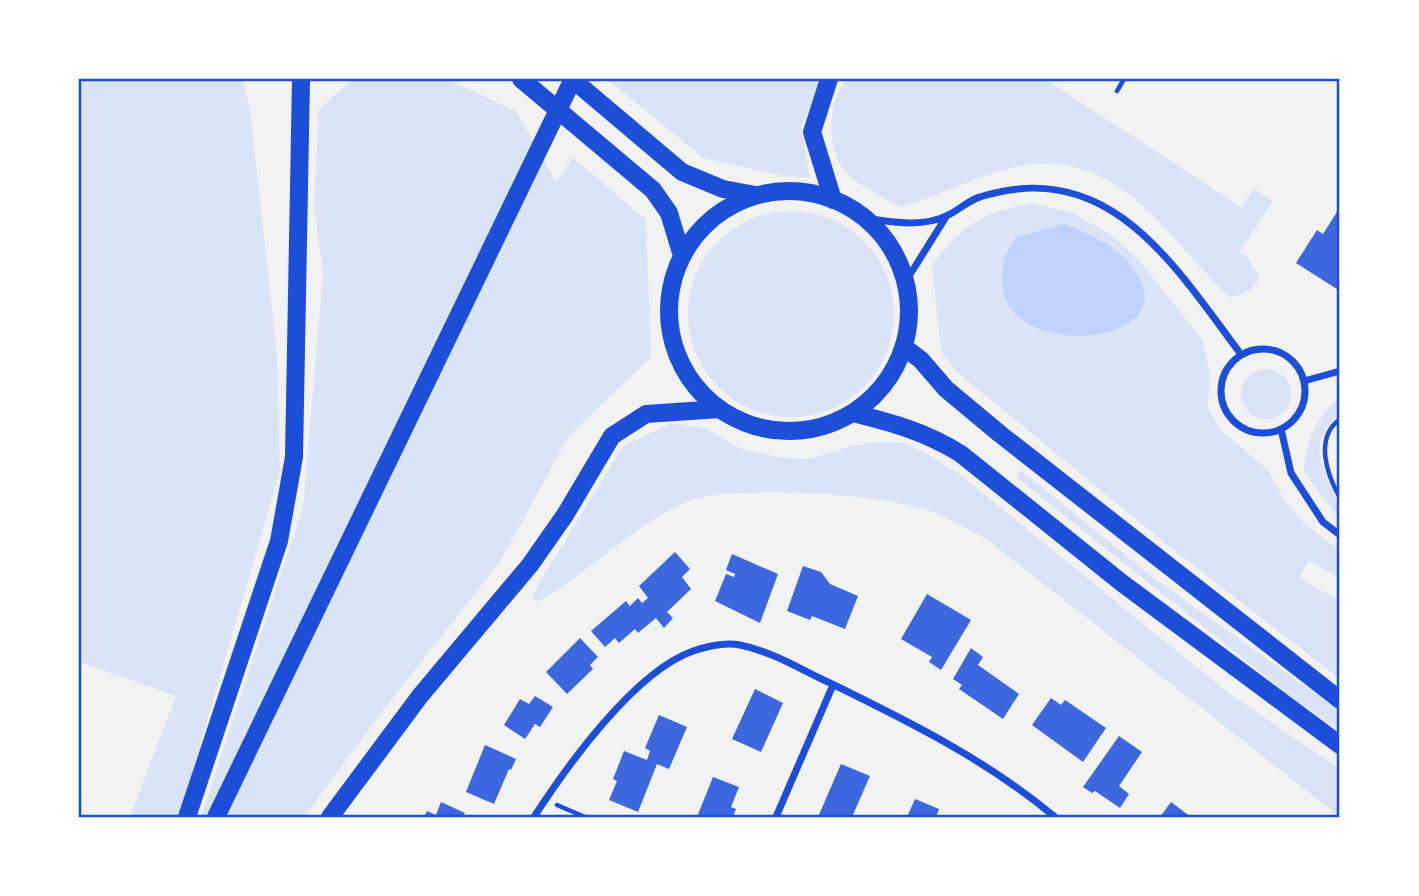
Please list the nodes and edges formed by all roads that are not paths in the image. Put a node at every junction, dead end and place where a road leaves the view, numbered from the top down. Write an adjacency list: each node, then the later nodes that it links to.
1 (301, 79): 22 (main road)
2 (521, 79): 9 (main road)
3 (573, 79): 5 (main road); 23 (main road)
4 (829, 79): 6 (main road)
5 (759, 195): 6 (main road); 9 (main road)
6 (833, 200): 8 (main road)
7 (946, 217): 8 (street); 10 (street); 12 (street)
8 (864, 218): 10 (main road)
9 (682, 256): 15 (main road)
10 (906, 281): 11 (main road)
11 (904, 347): 16 (main road); 20 (main road)
12 (1240, 353): 14 (street); 17 (street)
13 (1340, 371): 14 (street)
14 (1304, 380): 17 (street)
15 (720, 409): 16 (main road); 24 (main road)
16 (853, 413): 21 (main road)
17 (1281, 429): 18 (street)
18 (1340, 535)
19 (833, 685): 25 (street); 26 (street); 27 (street)
20 (1340, 700)
21 (1340, 745)
22 (187, 817)
23 (216, 817)
24 (330, 817)
25 (534, 817)
26 (776, 817)
27 (1055, 817)

